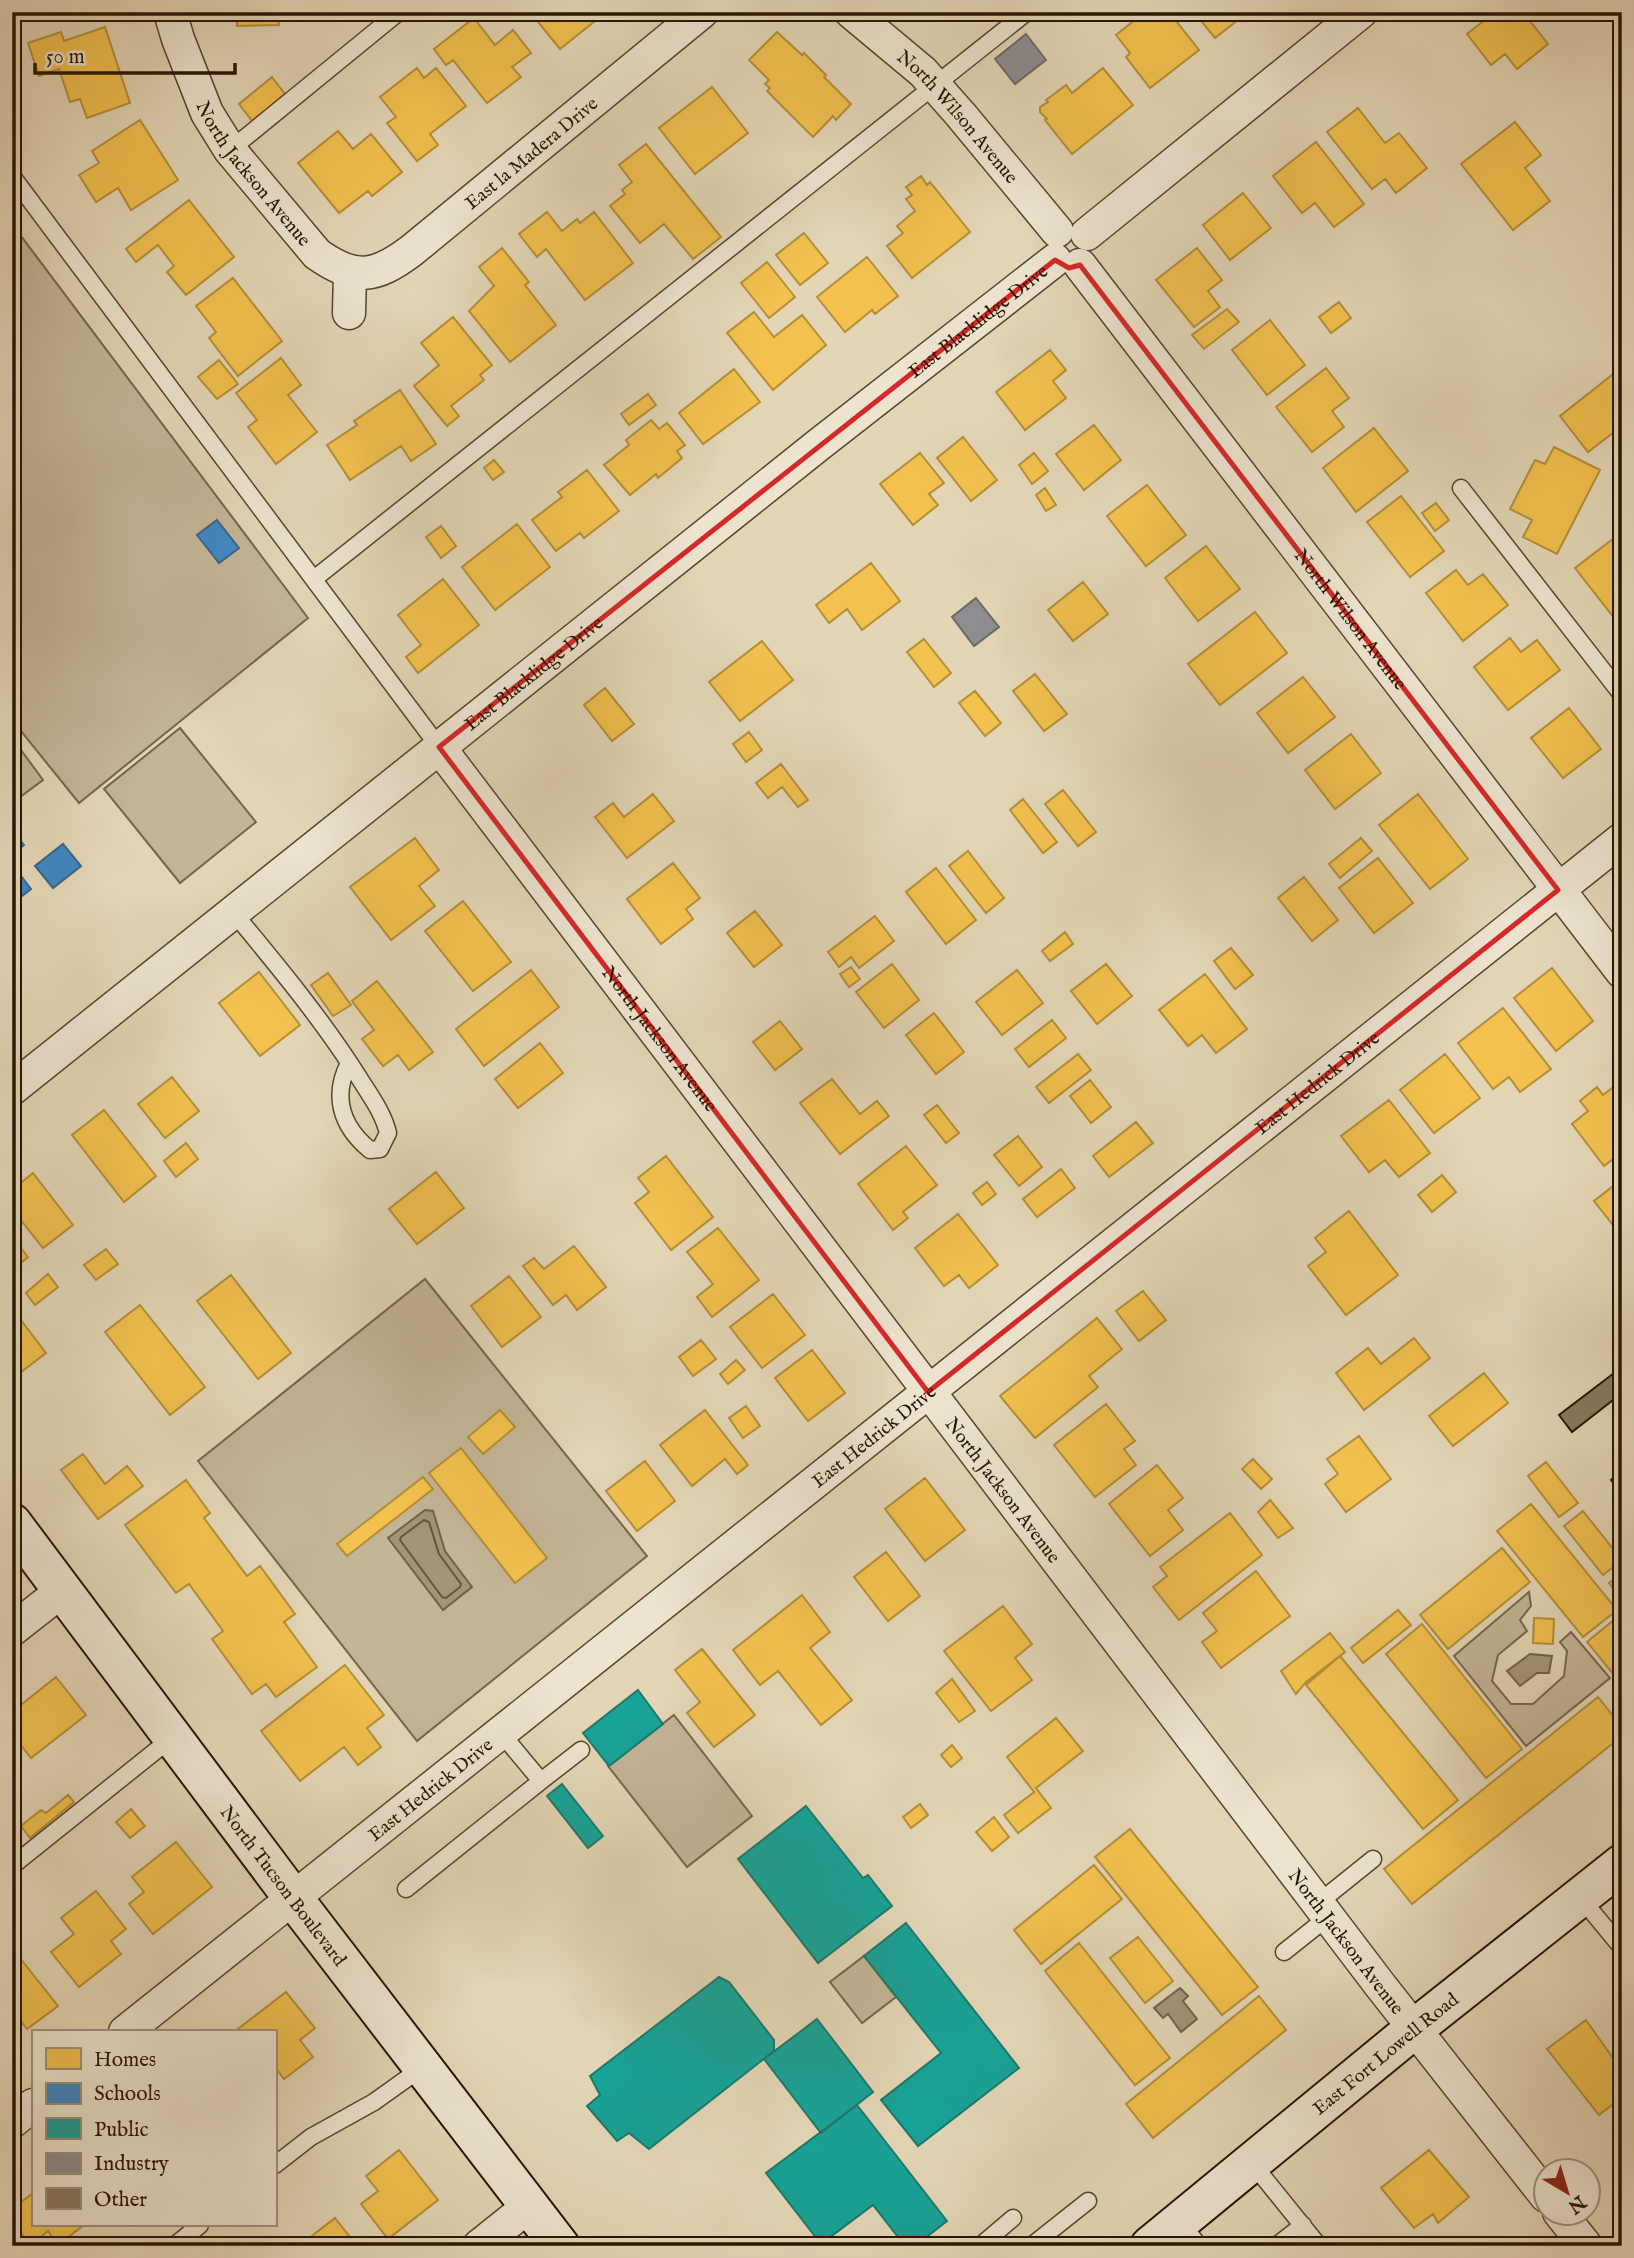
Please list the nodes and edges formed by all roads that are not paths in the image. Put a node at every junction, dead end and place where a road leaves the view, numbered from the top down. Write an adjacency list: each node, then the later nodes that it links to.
1 (170, 12): 8 (street, North Jackson Avenue)
2 (398, 12): 8 (lane)
3 (702, 12): 11 (street, East la Madera Drive)
4 (851, 12): 7 (street, North Wilson Avenue)
5 (1027, 12): 7 (lane)
6 (1361, 12): 10 (street, East Blacklidge Drive)
7 (935, 85): 10 (street, North Wilson Avenue); 14 (lane)
8 (230, 150): 11 (street, North Jackson Avenue)
9 (12, 176): 14 (lane)
10 (1070, 248): 16 (street, East Blacklidge Drive); 18 (street, North Wilson Avenue)
11 (350, 273): 12 (street)
12 (349, 313)
13 (1461, 488): 15 (lane)
14 (314, 579): 16 (lane)
15 (1622, 695)
16 (439, 747): 19 (street, East Blacklidge Drive); 23 (street, North Jackson Avenue)
17 (1622, 839): 18 (street, East Hedrick Drive)
18 (1558, 890): 20 (street, North Wilson Avenue); 23 (street, East Hedrick Drive)
19 (233, 912): 21 (lane); 22 (street, East Blacklidge Drive)
20 (1622, 972)
21 (349, 1063): 21 (lane)
22 (12, 1089)
23 (928, 1392): 27 (street, East Hedrick Drive); 37 (street, North Jackson Avenue)
24 (12, 1523): 25 (main road, North Tucson Boulevard)
25 (63, 1590): 26 (street); 28 (main road, North Tucson Boulevard)
26 (12, 1630)
27 (501, 1732): 30 (lane); 36 (street, East Hedrick Drive)
28 (173, 1737): 33 (lane); 36 (main road, North Tucson Boulevard)
29 (581, 1750): 30 (lane)
30 (541, 1781): 34 (lane)
31 (1373, 1859): 37 (lane)
32 (1622, 1864): 35 (main road, East Fort Lowell Road)
33 (12, 1866)
34 (406, 1889)
35 (1580, 1897): 38 (lane); 40 (main road, East Fort Lowell Road)
36 (293, 1898): 41 (street, East Hedrick Drive); 42 (main road, North Tucson Boulevard)
37 (1323, 1910): 39 (lane); 40 (street, North Jackson Avenue)
38 (1622, 1948)
39 (1284, 1952)
40 (1414, 2029): 45 (main road, East Fort Lowell Road); 47 (street, North Jackson Avenue)
41 (128, 2030)
42 (423, 2067): 46 (lane); 49 (main road, North Tucson Boulevard)
43 (32, 2106): 44 (street)
44 (12, 2122)
45 (1252, 2163): 51 (lane); 54 (main road, East Fort Lowell Road)
46 (276, 2164)
47 (1532, 2178)
48 (1088, 2201): 55 (lane)
49 (529, 2206): 57 (street); 58 (main road, North Tucson Boulevard)
50 (1013, 2218): 59 (lane)
51 (1303, 2225): 61 (lane); 62 (lane)
52 (199, 2226): 56 (lane)
53 (1570, 2226): 63 (street)
54 (1190, 2234): 60 (main road, East Fort Lowell Road)
55 (1035, 2243)
56 (174, 2246)
57 (479, 2246)
58 (560, 2246)
59 (980, 2246)
60 (1150, 2246)
61 (1276, 2246)
62 (1320, 2246)
63 (1586, 2246)

